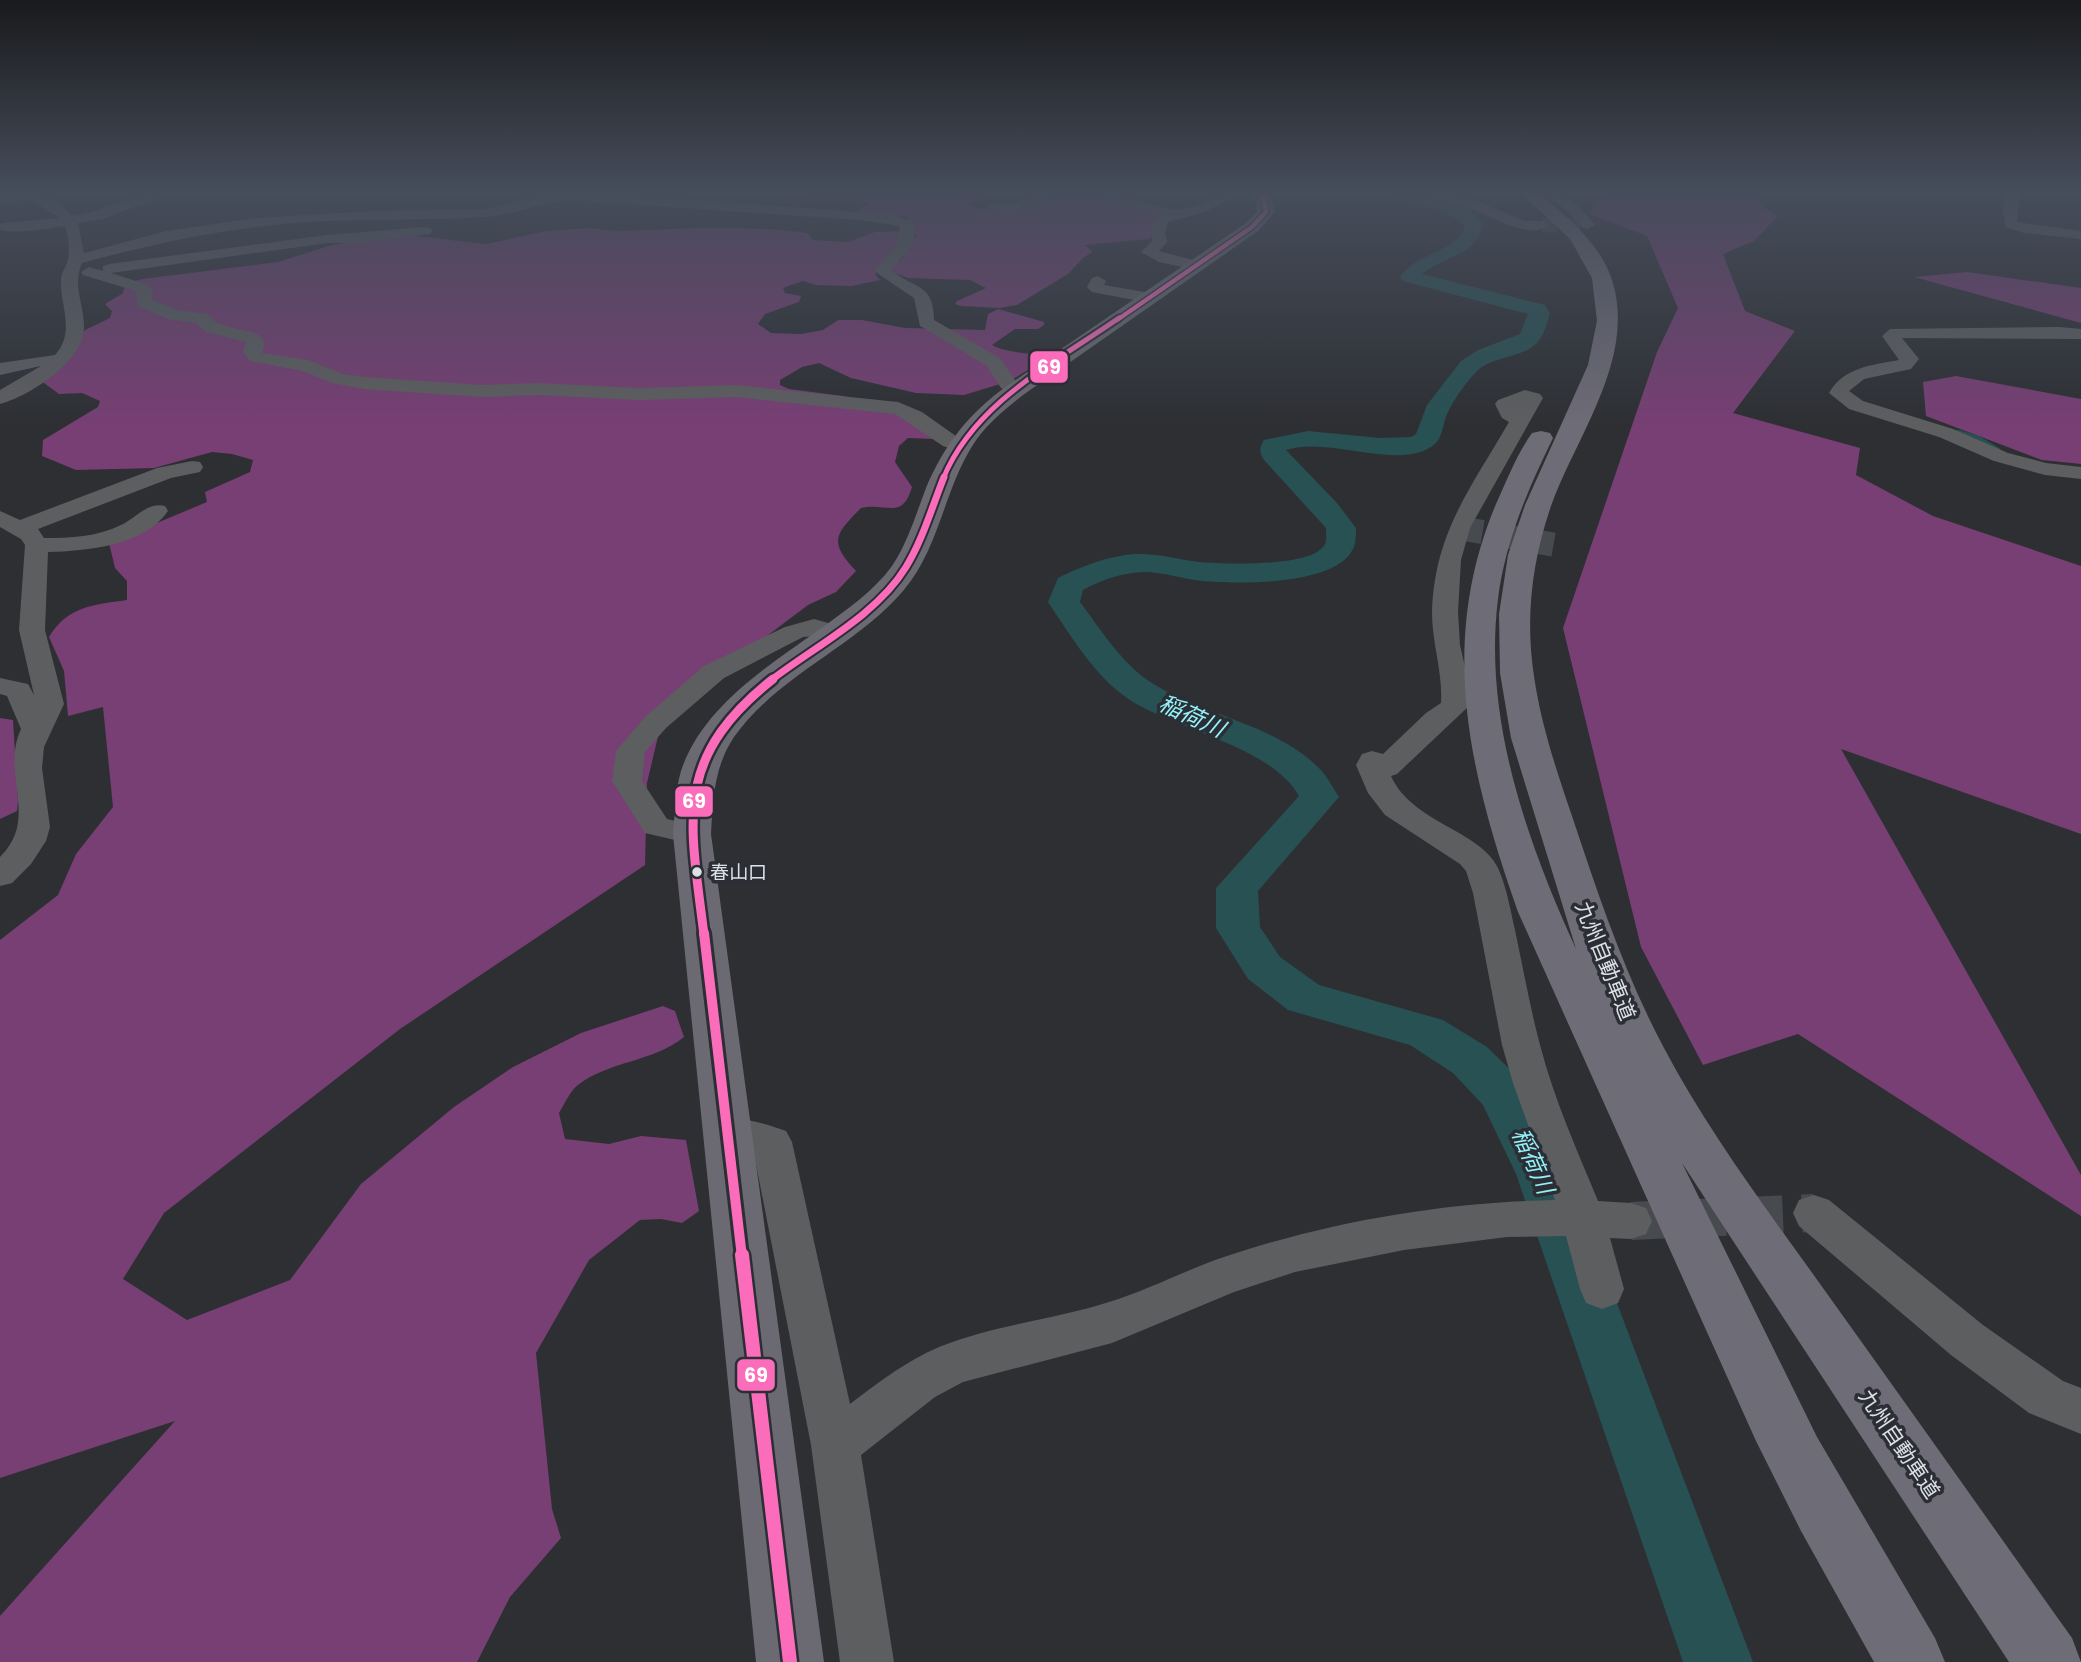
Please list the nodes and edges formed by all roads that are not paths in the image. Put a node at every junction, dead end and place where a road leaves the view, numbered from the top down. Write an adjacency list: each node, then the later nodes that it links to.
1 (78, 271): 10 (street)
2 (83, 271): 15 (street)
3 (883, 271): 12 (street)
4 (1188, 271): 8 (main road)
5 (1582, 271): 34 (highway, 九州自動車道)
6 (1599, 271): 35 (highway, 九州自動車道)
7 (1098, 281): 8 (street)
8 (1150, 298): 12 (main road)
9 (2081, 334): 17 (street)
10 (62, 356): 11 (street); 13 (street)
11 (0, 369)
12 (1018, 389): 15 (main road)
13 (0, 398)
14 (1519, 420): 27 (street)
15 (960, 446): 20 (main road)
16 (192, 467): 19 (street)
17 (2081, 473)
18 (157, 511): 19 (street)
19 (18, 530): 22 (street)
20 (837, 634): 23 (main road); 23 (street)
21 (0, 686): 22 (street)
22 (34, 727): 24 (street)
23 (692, 834): 25 (main road)
24 (0, 875)
25 (729, 1133): 31 (street); 32 (main road)
26 (1814, 1213): 30 (street)
27 (1583, 1218): 28 (street); 29 (street); 31 (street)
28 (1631, 1221)
29 (1602, 1289)
30 (2081, 1411)
31 (835, 1445): 33 (street)
32 (790, 1662)
33 (867, 1662)
34 (1910, 1662)
35 (2048, 1662)

